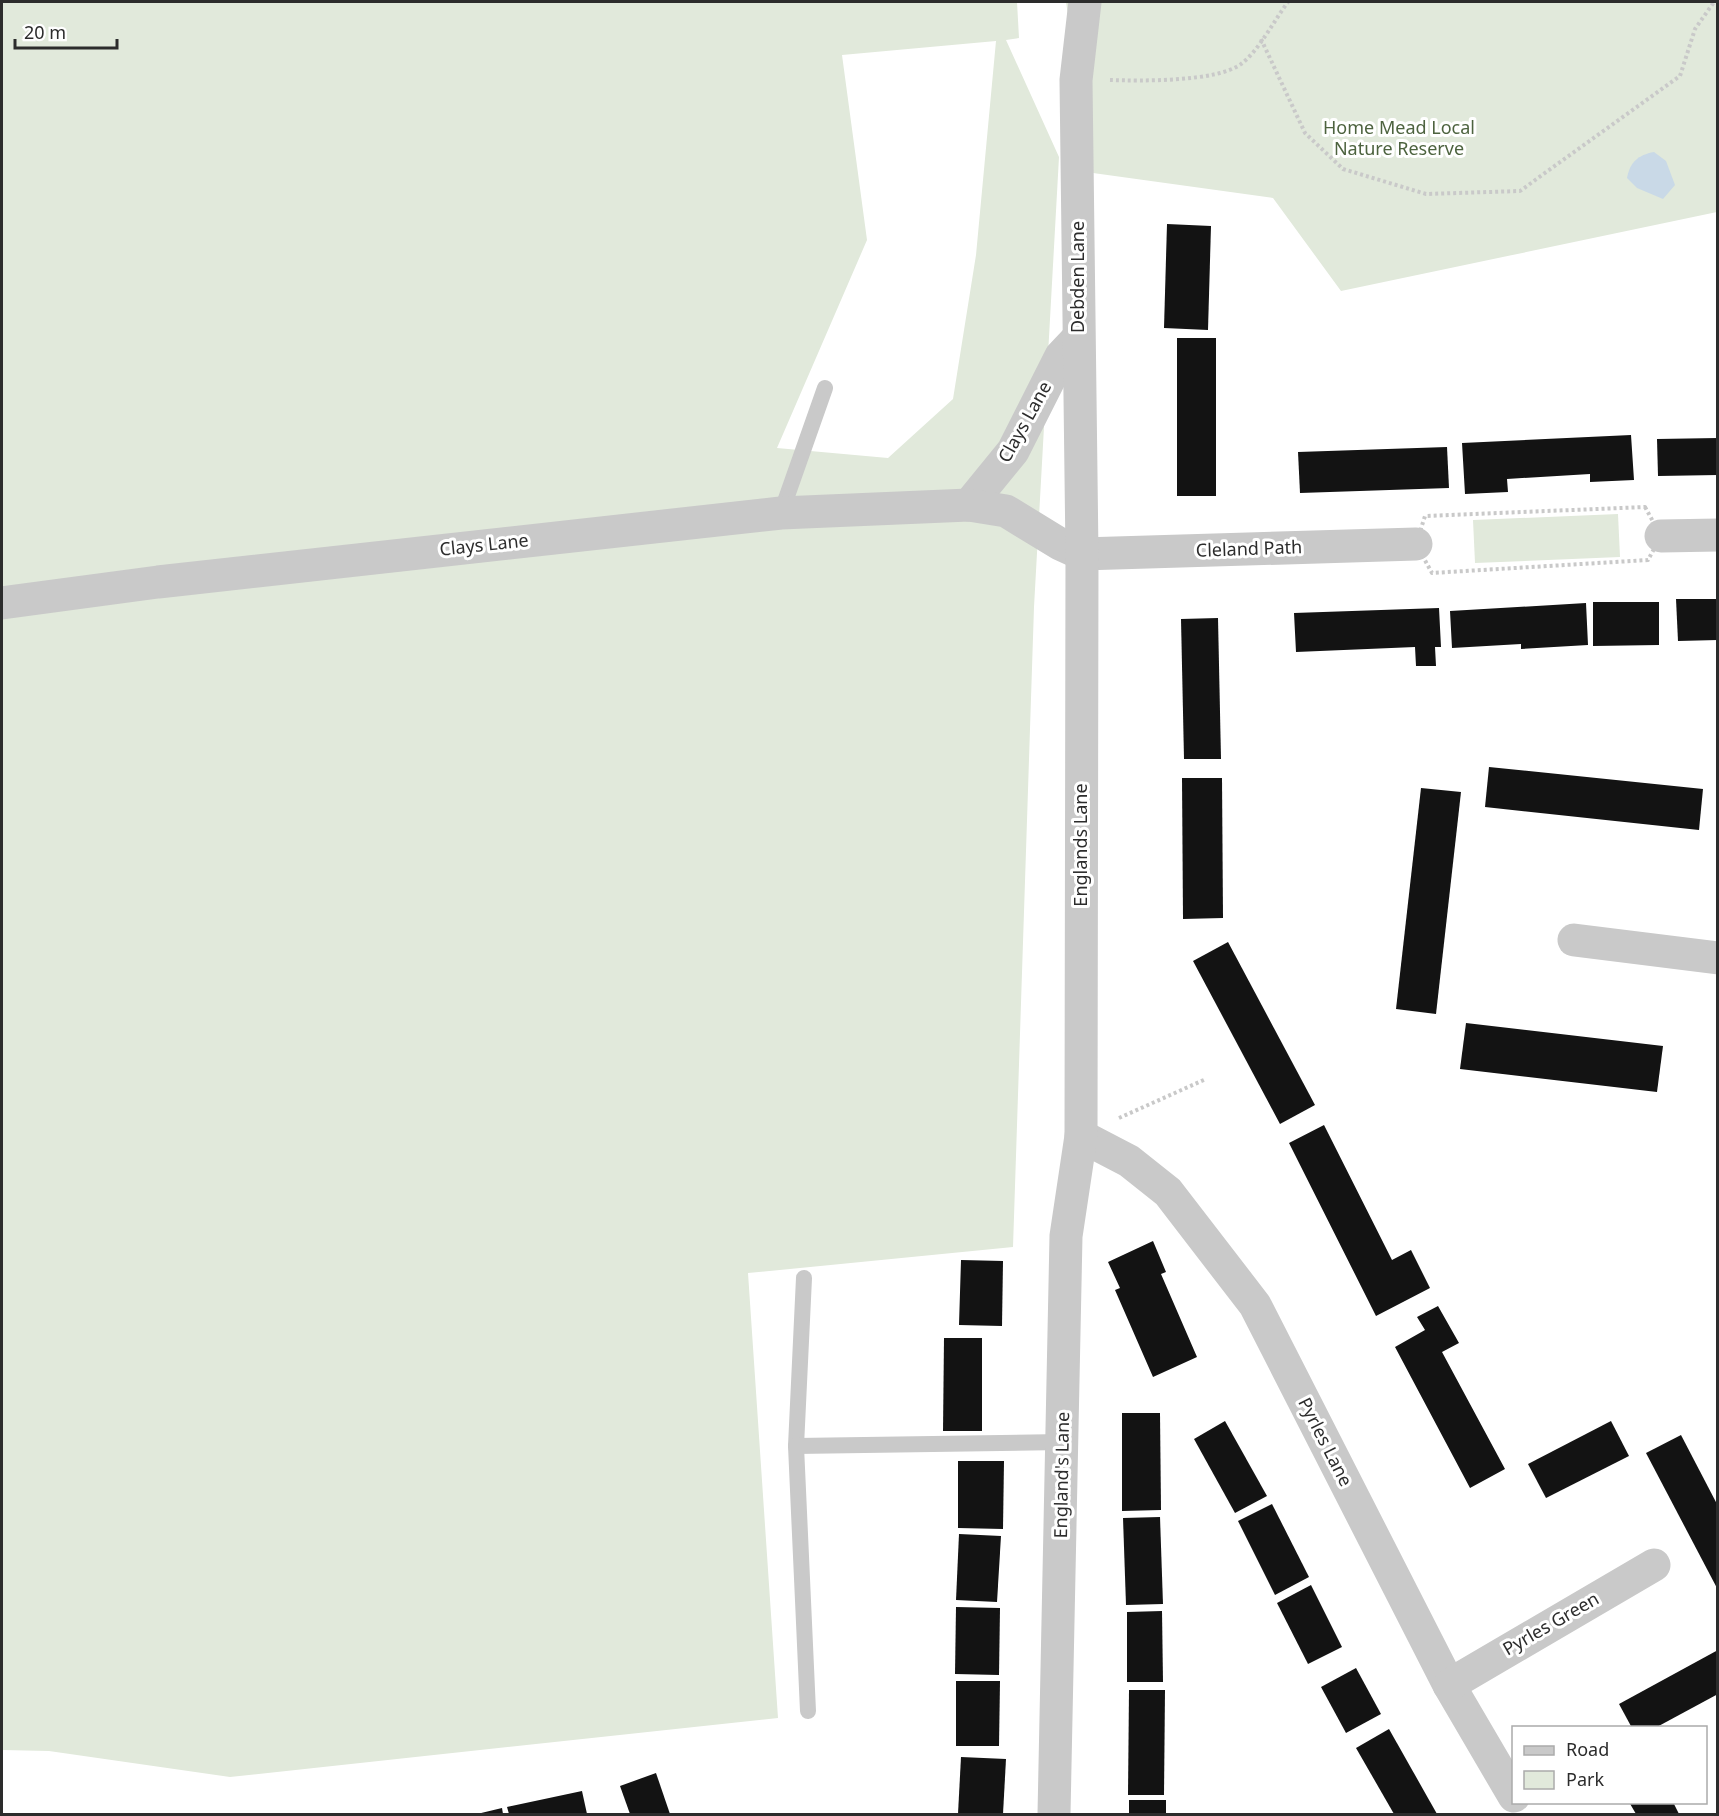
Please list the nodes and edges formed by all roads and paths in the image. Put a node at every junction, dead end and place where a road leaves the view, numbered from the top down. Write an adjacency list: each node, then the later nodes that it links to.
1 (1085, 2): 5 (street, Debden Lane)
2 (1288, 2): 4 (path)
3 (1714, 2): 4 (path)
4 (1261, 39): 5 (path)
5 (1076, 80): 6 (street, Debden Lane)
6 (1078, 338): 8 (street, Clays Lane); 13 (street, Debden Lane)
7 (825, 388): 9 (lane)
8 (969, 505): 9 (street, Clays Lane); 13 (street, Clays Lane)
9 (781, 513): 14 (street, Clays Lane)
10 (1661, 536): 11 (street); 12 (path); 12 (path)
11 (1718, 536)
12 (1416, 544): 13 (street, Cleland Path)
13 (1082, 554): 18 (street, Englands Lane)
14 (2, 603)
15 (1574, 940): 16 (street)
16 (1718, 958)
17 (1206, 1079): 18 (path)
18 (1081, 1136): 20 (street, England's Lane); 23 (street, Pyrles Lane)
19 (804, 1278): 21 (lane)
20 (1063, 1442): 21 (lane); 26 (street, England's Lane)
21 (796, 1446): 24 (lane)
22 (1653, 1565): 23 (street, Pyrles Green)
23 (1449, 1685): 25 (street, Pyrles Lane)
24 (808, 1711)
25 (1512, 1793)
26 (1054, 1815)

